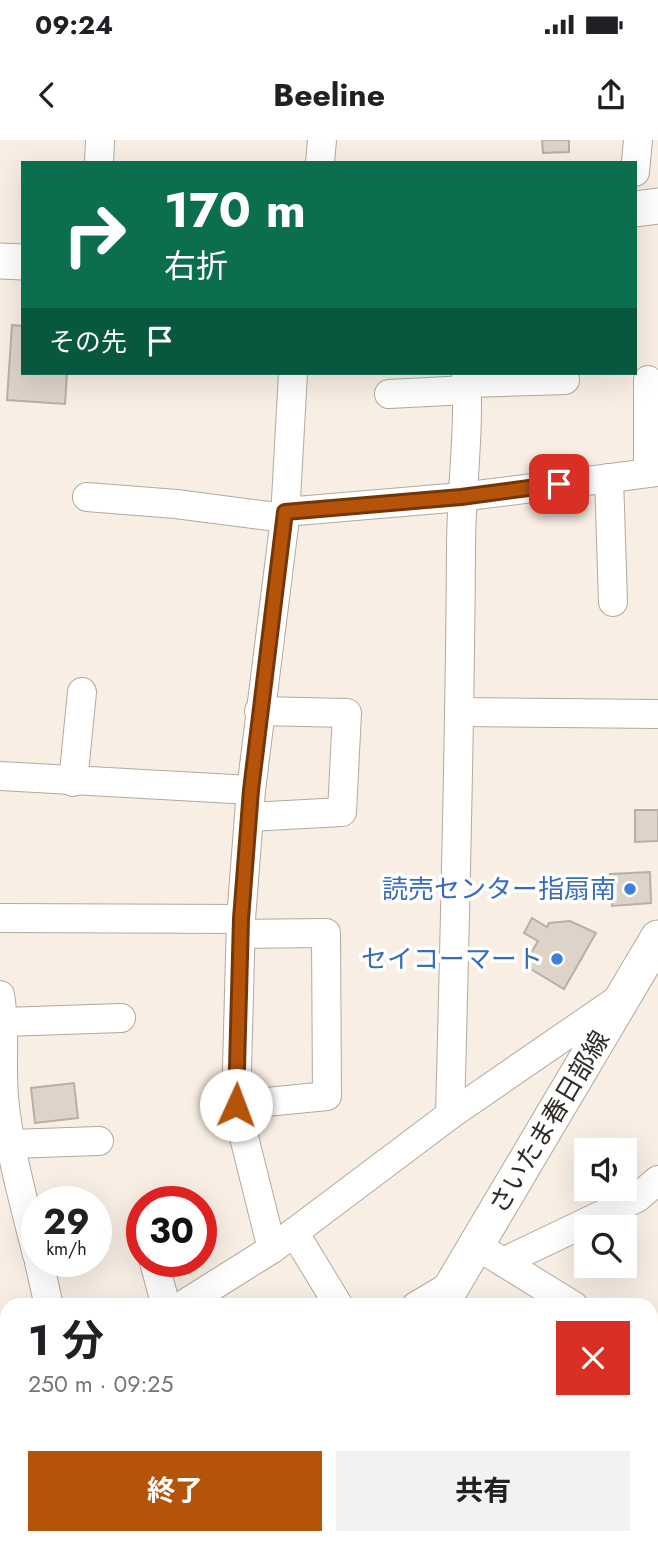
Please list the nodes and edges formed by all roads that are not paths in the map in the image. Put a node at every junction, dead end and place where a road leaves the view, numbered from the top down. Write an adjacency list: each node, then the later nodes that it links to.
1 (100, 140): 4 (street)
2 (322, 140): 5 (street)
3 (638, 140): 6 (street)
4 (99, 161)
5 (320, 161)
6 (636, 161)
7 (658, 206): 8 (main road)
8 (637, 209)
9 (0, 261): 10 (main road)
10 (21, 262)
11 (293, 375): 20 (street)
12 (565, 380): 14 (street)
13 (648, 380): 16 (street)
14 (467, 382): 15 (street); 19 (street)
15 (389, 394)
16 (653, 473): 17 (street)
17 (609, 478): 19 (street); 21 (street)
18 (87, 497): 20 (street)
19 (461, 497): 20 (street); 24 (street)
20 (285, 515): 23 (street)
21 (613, 603)
22 (82, 692): 27 (street)
23 (259, 711): 28 (street); 28 (street)
24 (460, 712): 25 (street); 37 (street)
25 (658, 714)
26 (0, 776): 27 (street)
27 (74, 782): 28 (street)
28 (250, 803): 30 (street)
29 (0, 918): 30 (street)
30 (241, 927): 36 (street); 36 (street)
31 (658, 938): 32 (main road, さいたま春日部線)
32 (623, 996): 37 (street); 44 (main road, さいたま春日部線)
33 (2, 1009): 34 (street); 35 (street)
34 (121, 1018)
35 (2, 1094): 39 (street)
36 (236, 1105): 43 (street)
37 (450, 1115): 42 (street)
38 (99, 1141): 39 (street)
39 (10, 1144): 41 (street)
40 (658, 1180): 44 (street)
41 (21, 1189)
42 (295, 1231): 43 (street); 51 (street)
43 (272, 1249): 50 (street)
44 (489, 1254): 47 (main road, さいたま春日部線); 52 (street)
45 (42, 1277): 48 (street)
46 (158, 1277): 49 (street)
47 (447, 1295)
48 (47, 1298)
49 (164, 1298)
50 (194, 1298)
51 (334, 1298)
52 (561, 1298)

